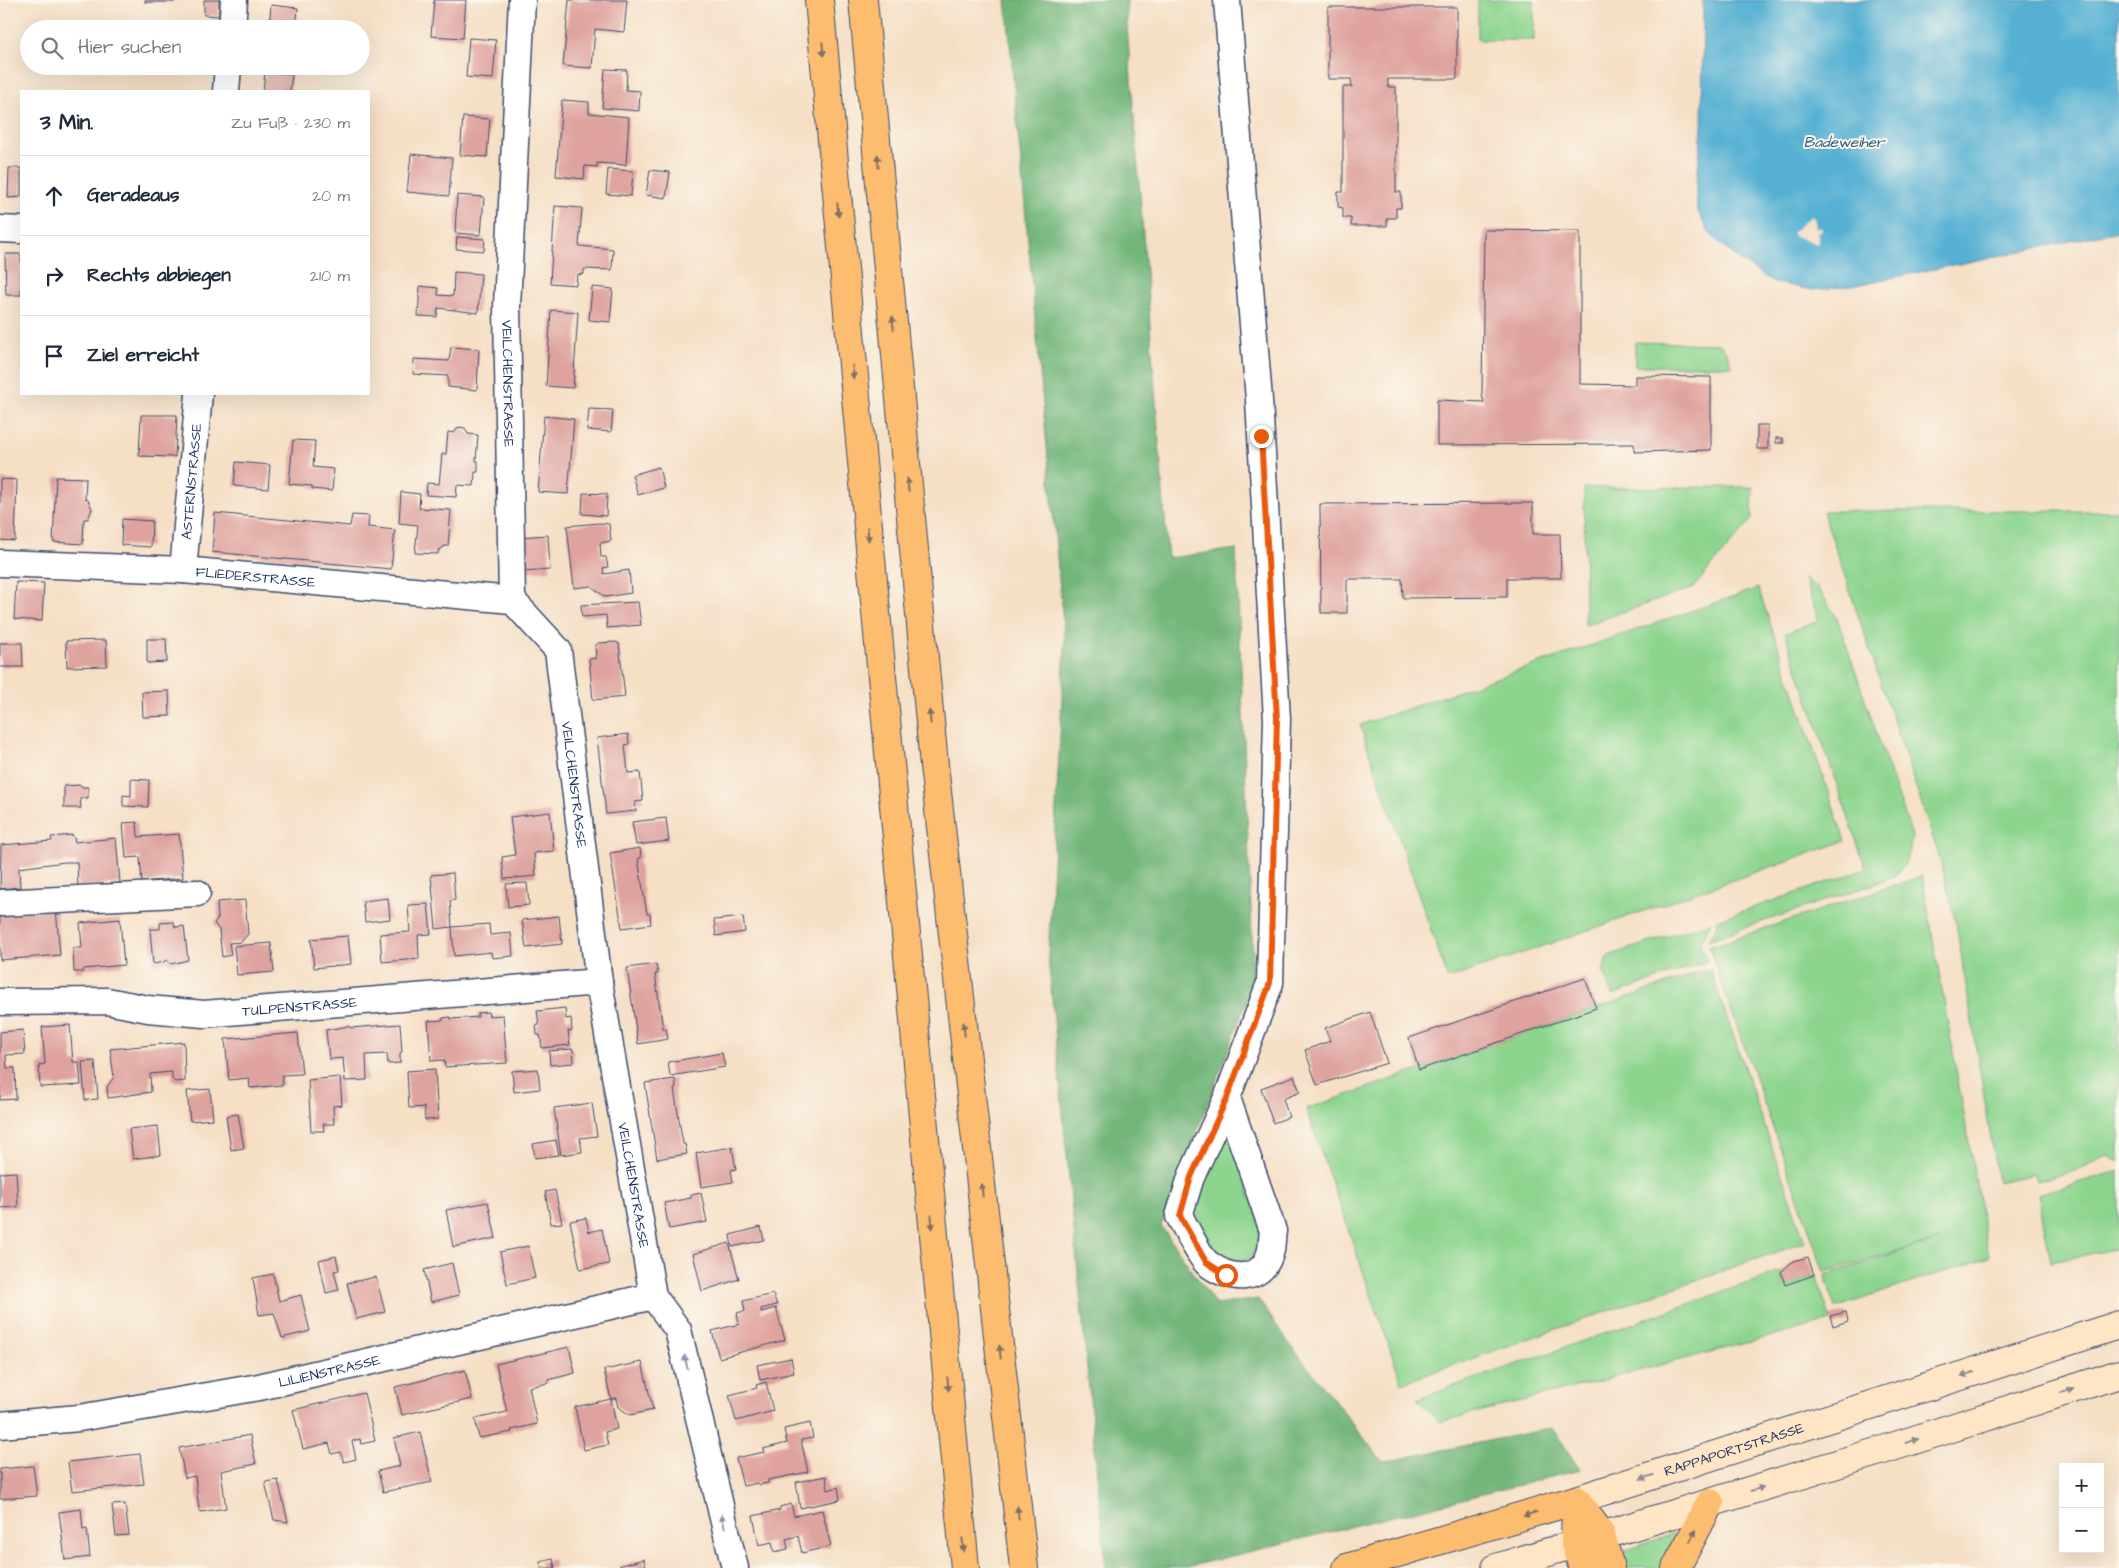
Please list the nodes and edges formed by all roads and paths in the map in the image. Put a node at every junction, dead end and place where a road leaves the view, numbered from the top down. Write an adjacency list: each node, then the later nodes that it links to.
1 (234, 0): 6 (street)
2 (522, 0): 14 (street, VEILCHENSTRASSE)
3 (819, 0): 30 (main road, one-way to 30)
4 (863, 0): 28 (main road, one-way to 4)
5 (1227, 0): 19 (street)
6 (233, 20)
7 (227, 75): 8 (street)
8 (226, 90)
9 (0, 229): 10 (street)
10 (20, 230)
11 (199, 395): 13 (street, ASTERNSTRASSE)
12 (0, 563): 13 (street, FLIEDERSTRASSE)
13 (183, 570): 14 (street, FLIEDERSTRASSE)
14 (512, 600): 17 (street, VEILCHENSTRASSE)
15 (197, 893): 16 (street)
16 (0, 903)
17 (599, 982): 18 (street, TULPENSTRASSE); 20 (street, VEILCHENSTRASSE)
18 (0, 1002)
19 (1227, 1098): 19 (street)
20 (653, 1296): 23 (street, LILIENSTRASSE); 29 (street, VEILCHENSTRASSE, one-way to 20)
21 (2119, 1325): 24 (main road, RAPPAPORTSTRASSE, one-way to 24)
22 (2119, 1374): 25 (main road, one-way to 22)
23 (0, 1426)
24 (1576, 1500): 26 (main road); 27 (main road); 31 (main road, RAPPAPORTSTRASSE, one-way to 31)
25 (1710, 1503): 26 (main road); 34 (main road, one-way to 25)
26 (1601, 1534): 27 (main road); 33 (main road)
27 (1579, 1556): 32 (main road)
28 (1024, 1566)
29 (735, 1568)
30 (965, 1568)
31 (1347, 1568)
32 (1496, 1568)
33 (1610, 1568)
34 (1676, 1568)

